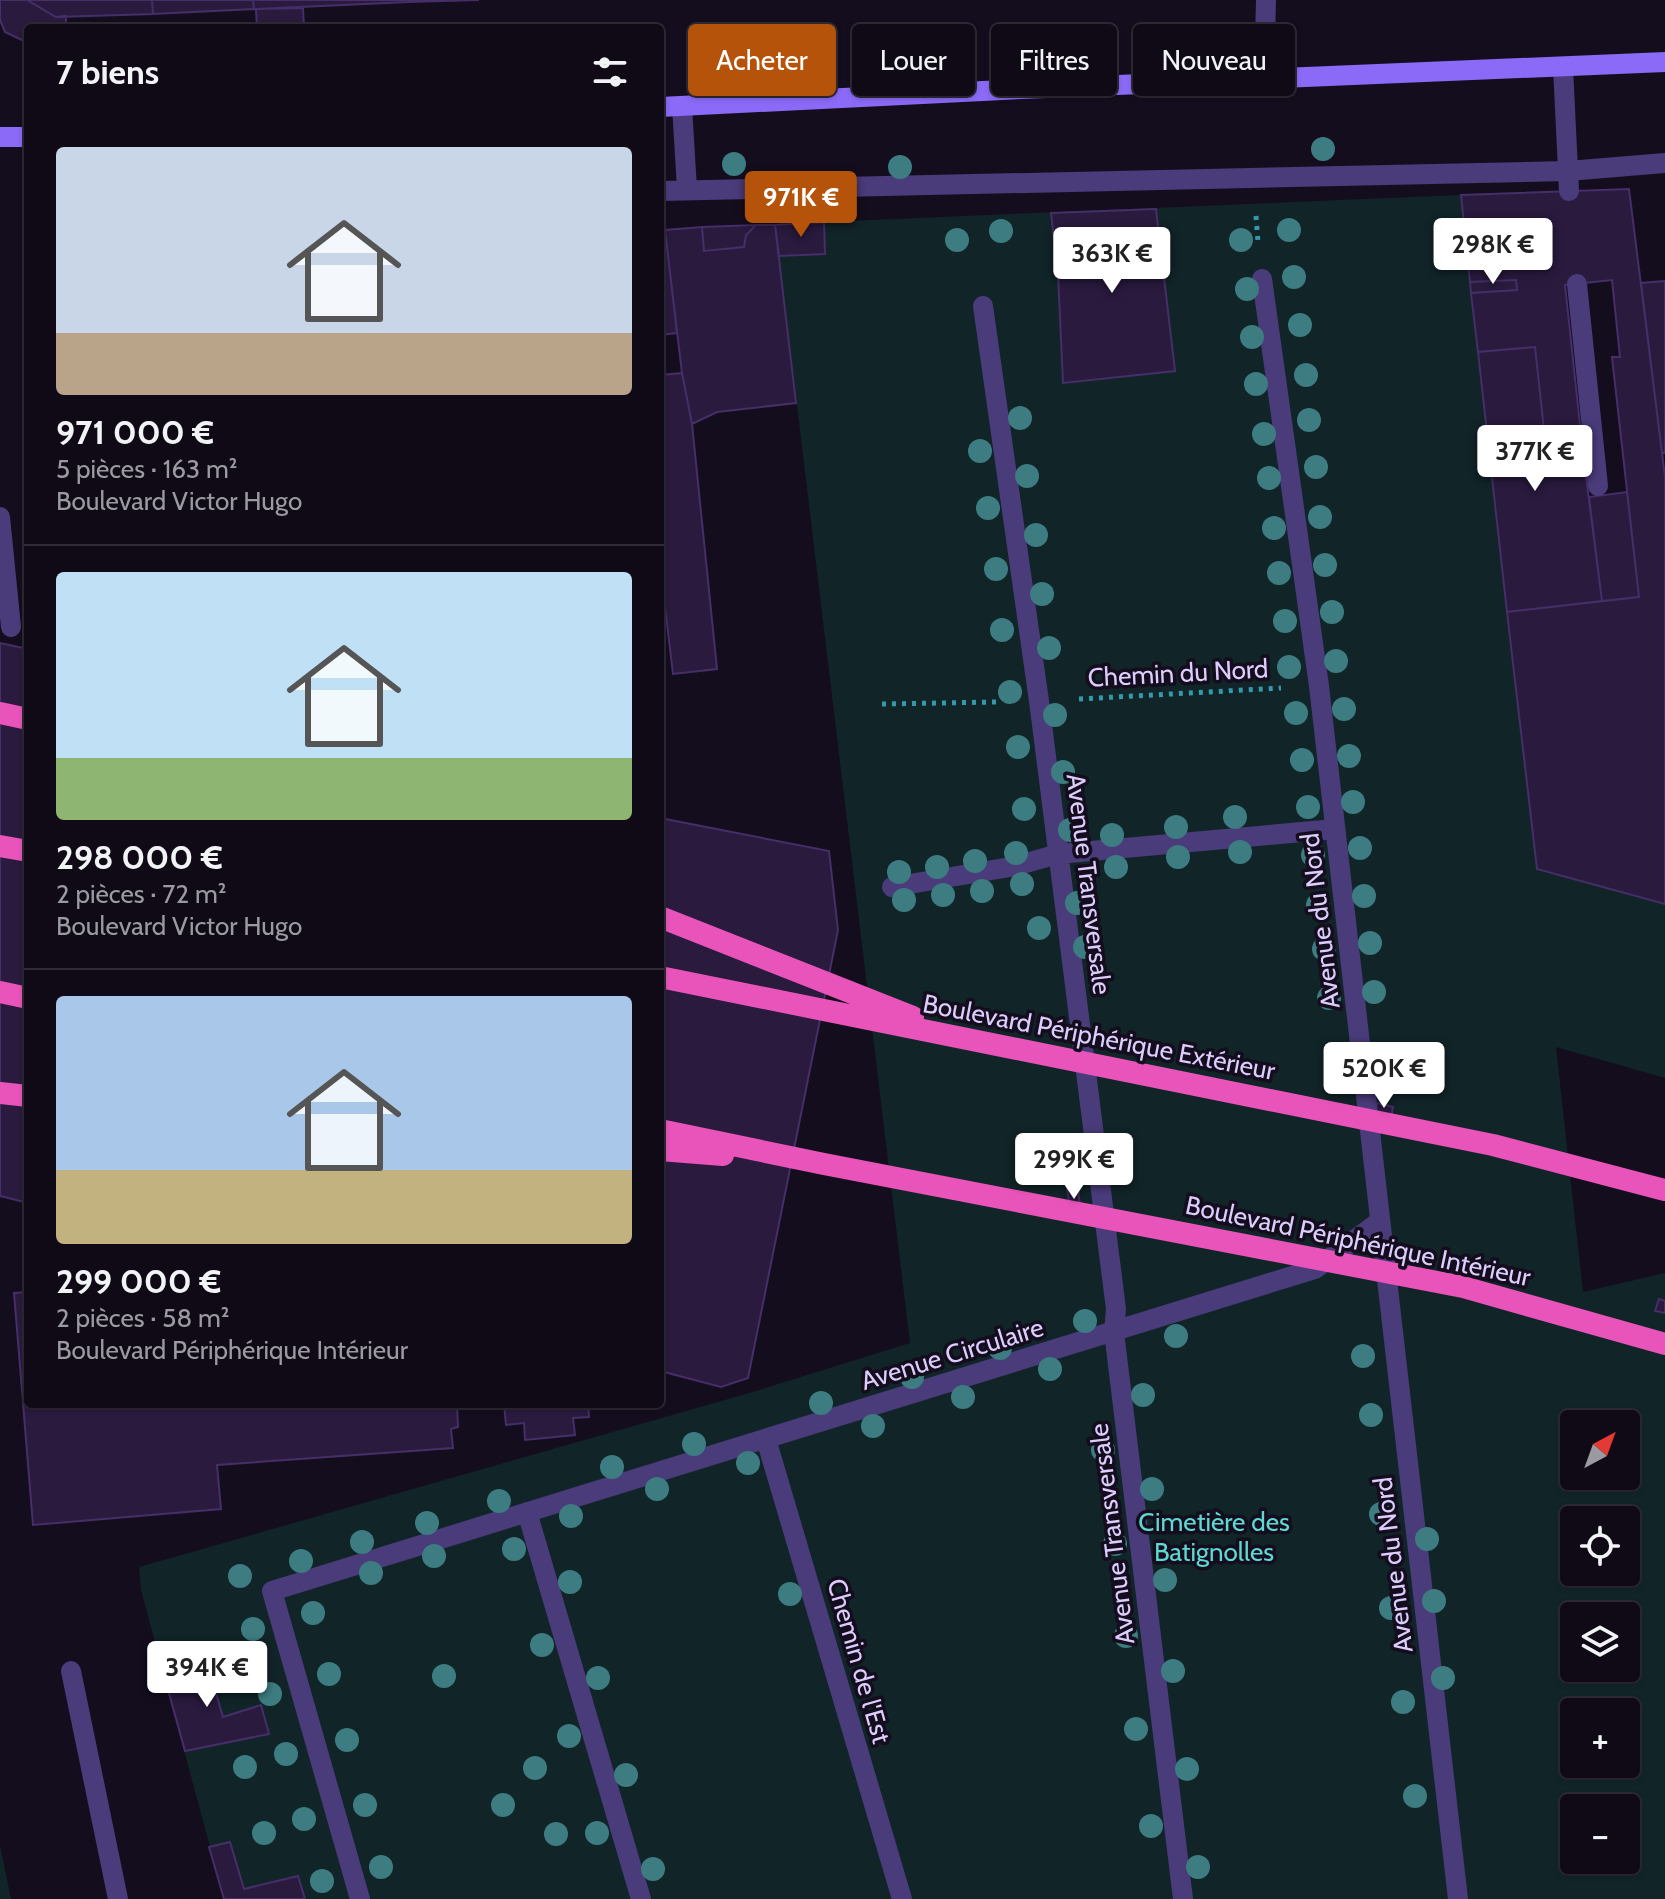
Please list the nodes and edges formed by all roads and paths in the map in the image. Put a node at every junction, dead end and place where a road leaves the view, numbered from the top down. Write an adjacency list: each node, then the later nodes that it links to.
1 (1266, 0): 2 (street)
2 (1265, 24)
3 (1665, 62): 4 (main road)
4 (1563, 67): 5 (main road); 13 (street)
5 (1295, 78)
6 (1133, 85): 7 (main road)
7 (682, 106): 8 (main road); 14 (street)
8 (664, 107)
9 (0, 137): 10 (main road)
10 (24, 137)
11 (1665, 163): 13 (street)
12 (1252, 178): 13 (street); 14 (street); 16 (path)
13 (1568, 181)
14 (687, 189): 15 (street)
15 (664, 191)
16 (1262, 279): 22 (street, Avenue du Nord)
17 (1577, 284): 19 (street)
18 (983, 306): 23 (street, Avenue Transversale)
19 (1598, 486)
20 (0, 517): 21 (street)
21 (11, 627)
22 (1319, 686): 23 (path, Chemin du Nord); 27 (street, Avenue du Nord)
23 (1039, 701): 24 (path, Chemin du Nord); 30 (street, Avenue Transversale)
24 (882, 704)
25 (0, 713): 26 (highway)
26 (24, 718)
27 (1335, 829): 30 (street); 43 (street, Avenue du Nord)
28 (0, 846): 29 (highway)
29 (24, 850)
30 (1058, 854): 31 (street); 44 (street, Avenue Transversale)
31 (892, 887)
32 (664, 919): 36 (highway)
33 (664, 978): 36 (highway, Boulevard Périphérique Extérieur)
34 (0, 992): 35 (highway)
35 (24, 997)
36 (966, 1038): 42 (highway, Boulevard Périphérique Extérieur)
37 (0, 1093): 38 (highway)
38 (24, 1096)
39 (664, 1131): 41 (highway, Boulevard Périphérique Intérieur)
40 (664, 1150): 41 (highway)
41 (824, 1164): 45 (highway, Boulevard Périphérique Intérieur)
42 (1665, 1190)
43 (1380, 1221): 44 (street, Avenue Circulaire); 54 (street, Avenue du Nord)
44 (1114, 1332): 46 (street, Avenue Circulaire); 53 (street, Avenue Transversale)
45 (1665, 1344)
46 (766, 1439): 47 (street, Avenue Circulaire); 52 (street, Chemin de l'Est)
47 (527, 1512): 50 (street, Avenue Circulaire); 51 (street)
48 (71, 1671): 49 (street)
49 (118, 1899)
50 (360, 1899)
51 (641, 1899)
52 (902, 1899)
53 (1183, 1899)
54 (1458, 1899)

